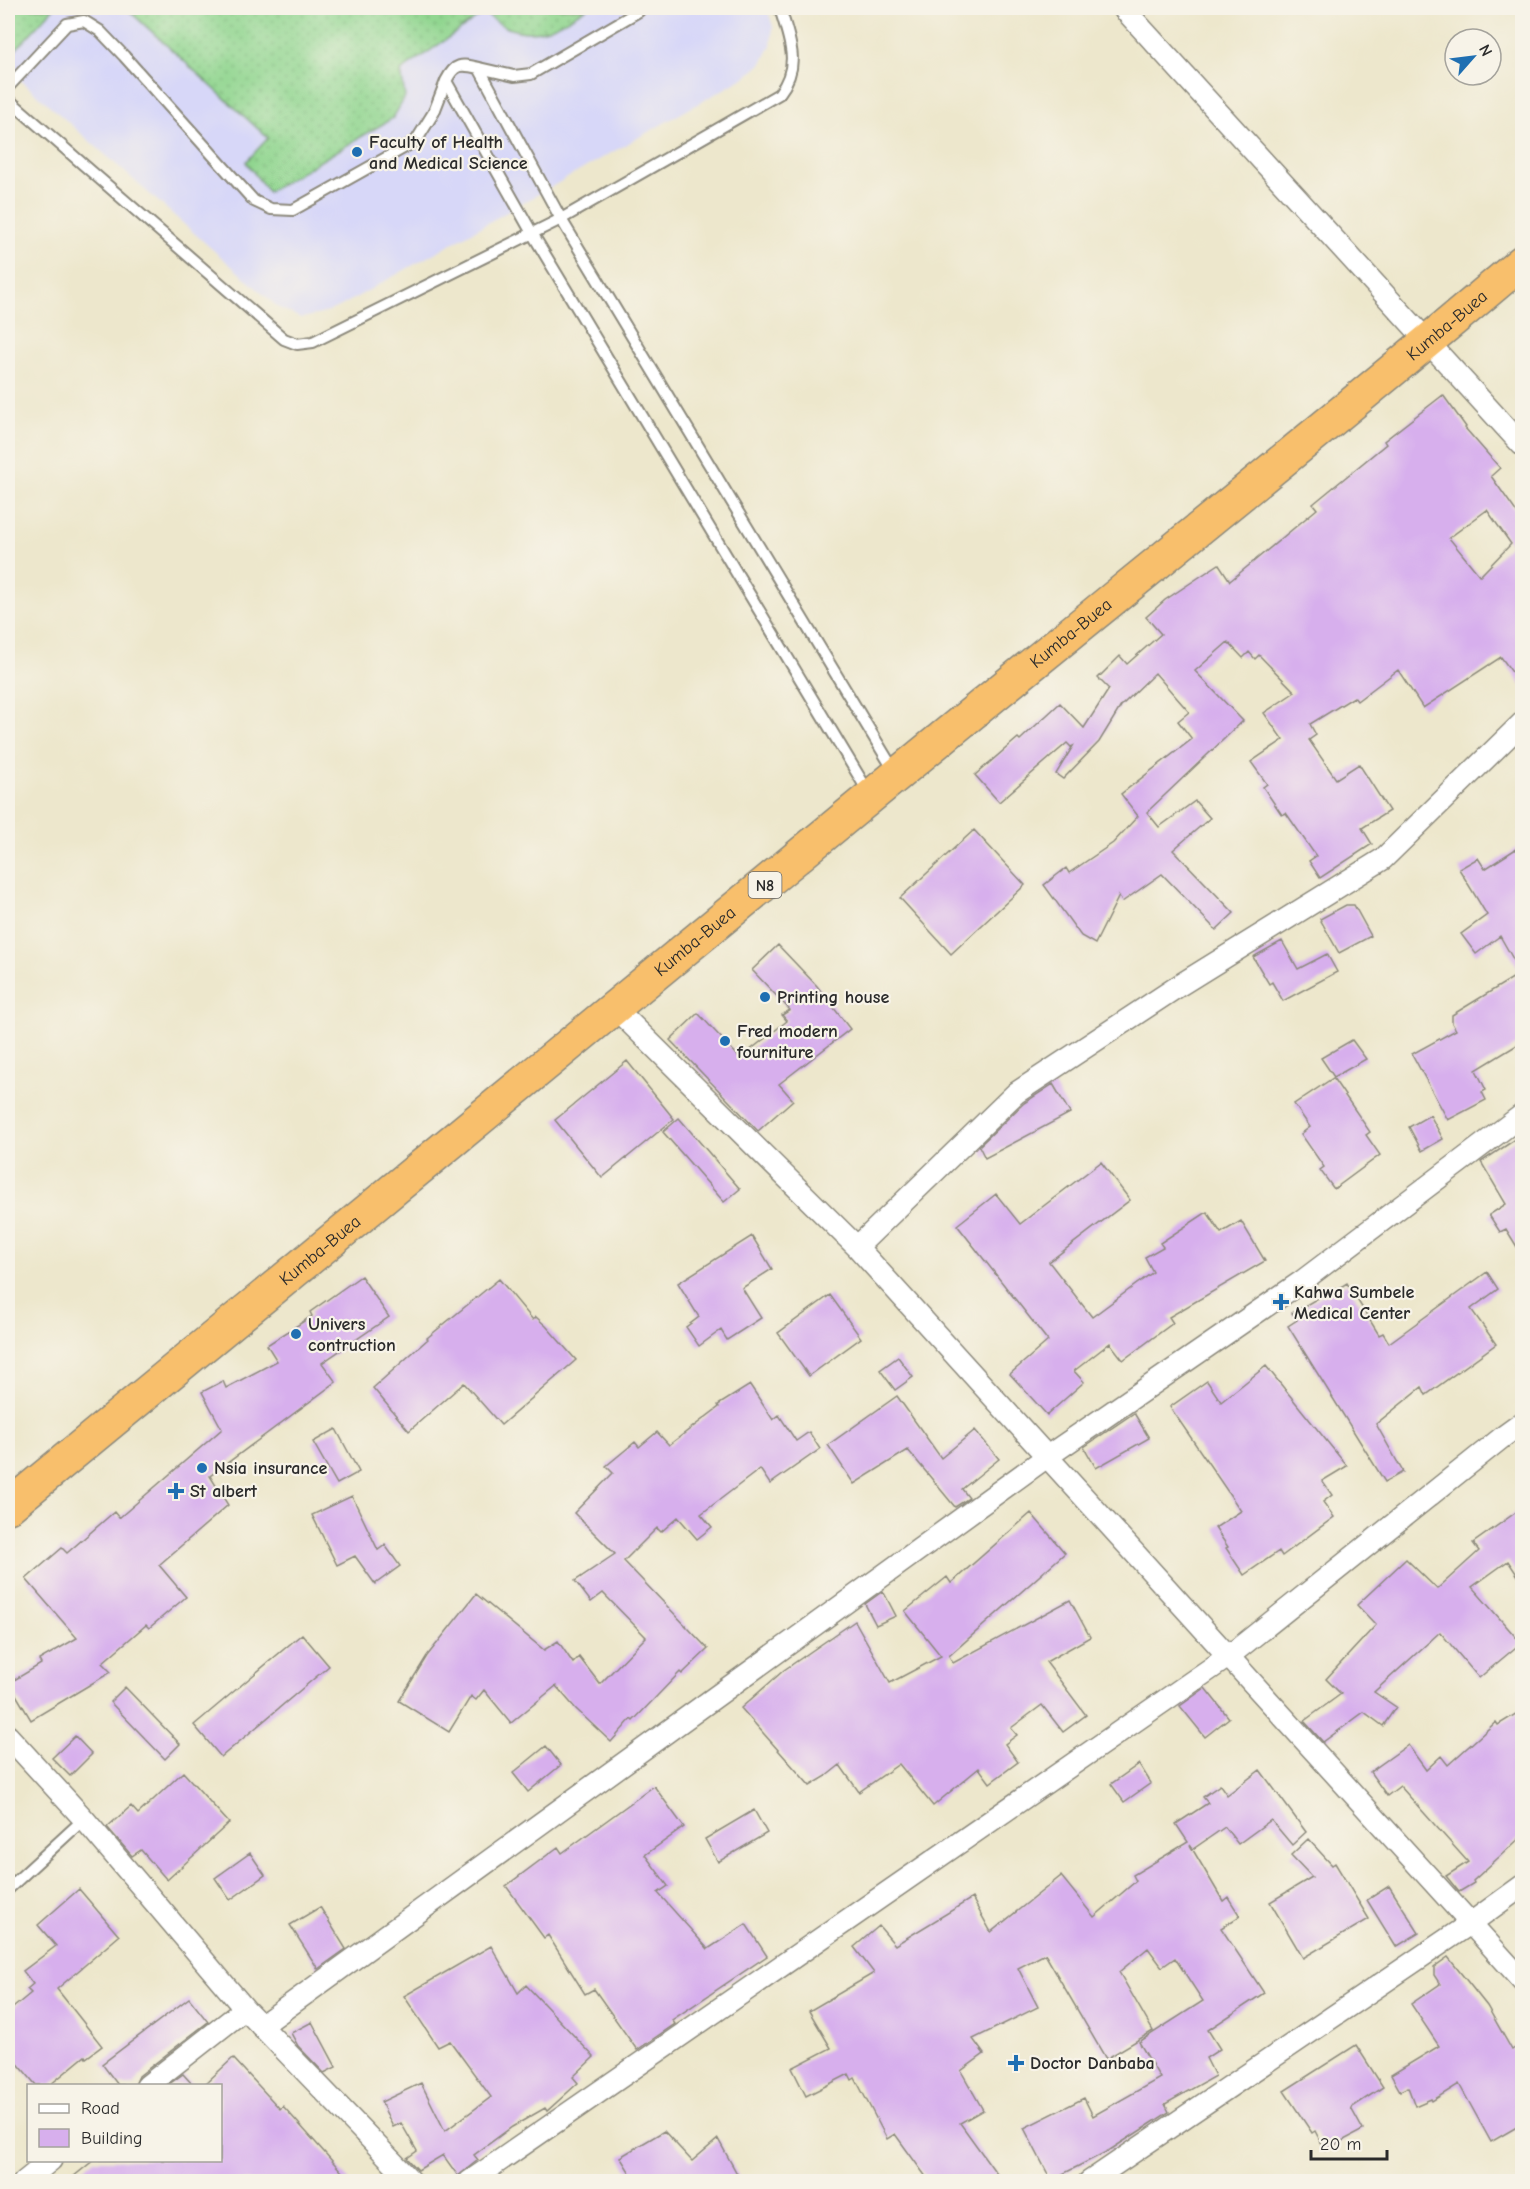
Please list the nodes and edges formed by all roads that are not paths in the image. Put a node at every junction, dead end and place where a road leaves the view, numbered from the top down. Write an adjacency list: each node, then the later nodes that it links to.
1 (640, 8): 4 (lane)
2 (780, 8): 8 (lane)
3 (1123, 8): 11 (street)
4 (479, 68): 5 (lane); 8 (lane)
5 (446, 81): 6 (lane); 9 (lane)
6 (8, 87)
7 (8, 99): 9 (lane)
8 (561, 219): 9 (lane); 14 (lane)
9 (532, 233): 15 (lane)
10 (1522, 262): 11 (highway, Kumba-Buea / N8)
11 (1429, 342): 12 (street); 14 (highway, Kumba-Buea / N8)
12 (1522, 445)
13 (1522, 723): 18 (street)
14 (897, 775): 15 (highway, Kumba-Buea / N8)
15 (871, 796): 16 (highway, Kumba-Buea / N8)
16 (616, 1009): 18 (street); 21 (highway, Kumba-Buea / N8)
17 (1522, 1115): 20 (street)
18 (857, 1247): 20 (street)
19 (1522, 1423): 22 (street)
20 (1048, 1456): 22 (street); 30 (street)
21 (8, 1507)
22 (1229, 1656): 27 (street); 35 (street)
23 (8, 1736): 24 (street)
24 (84, 1819): 26 (lane); 29 (street)
25 (1522, 1886): 27 (street)
26 (8, 1889)
27 (1471, 1923): 28 (street); 36 (street)
28 (1522, 1980)
29 (245, 2009): 30 (street); 31 (street)
30 (261, 2026): 34 (street)
31 (148, 2084)
32 (48, 2162): 33 (street)
33 (24, 2181)
34 (412, 2181)
35 (469, 2181)
36 (1089, 2181)

